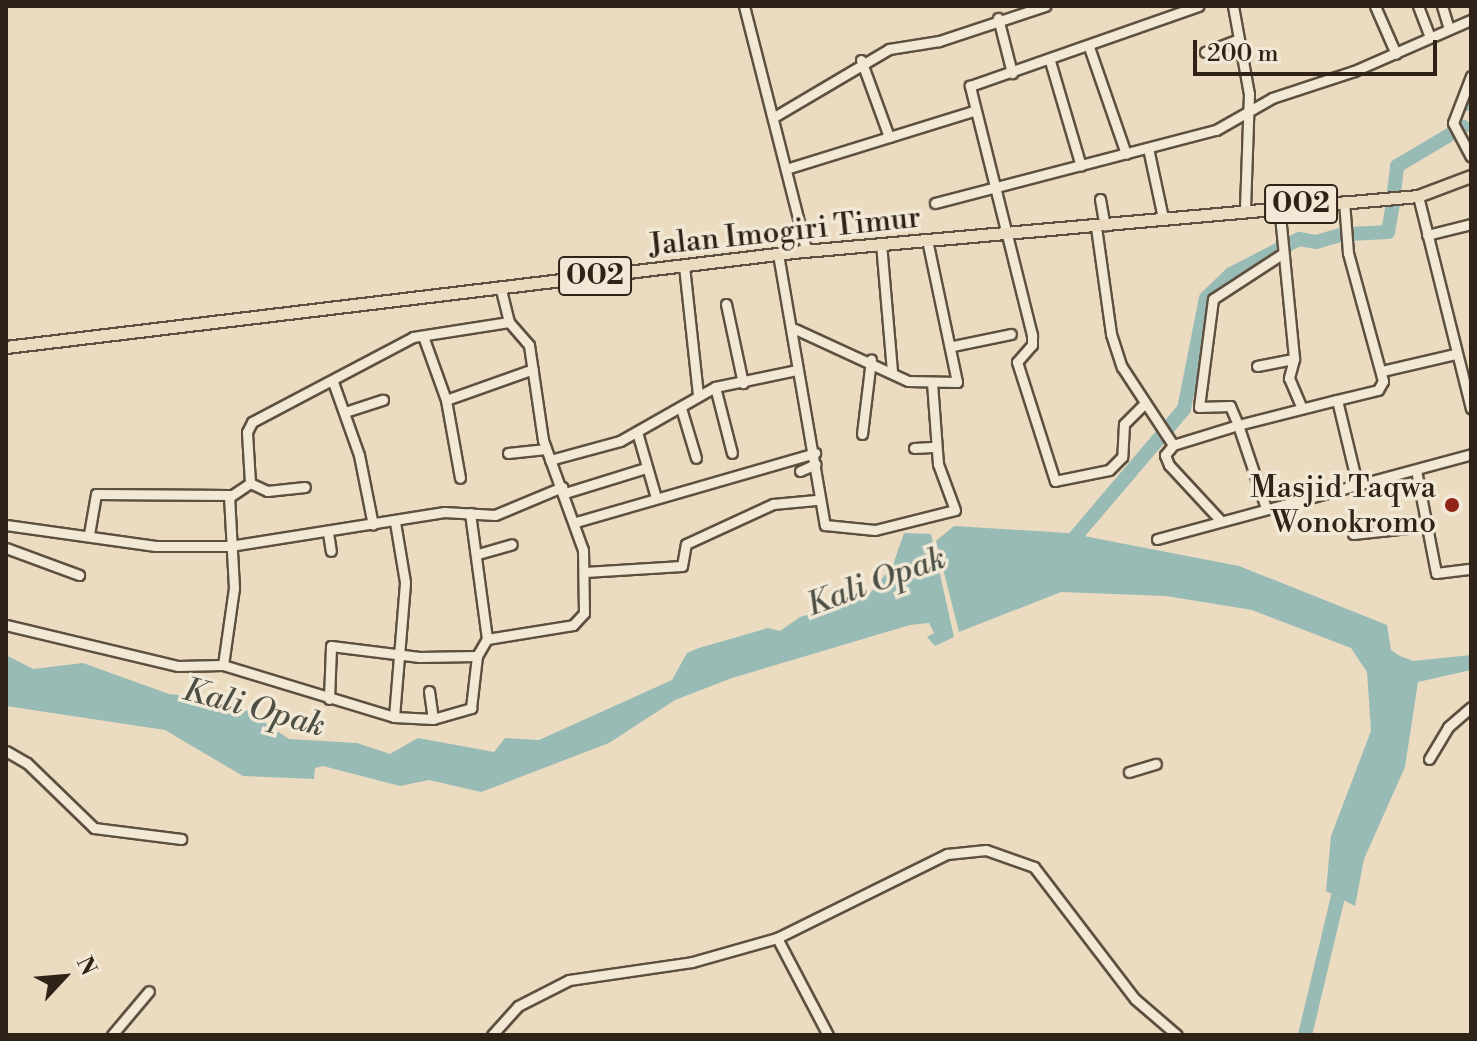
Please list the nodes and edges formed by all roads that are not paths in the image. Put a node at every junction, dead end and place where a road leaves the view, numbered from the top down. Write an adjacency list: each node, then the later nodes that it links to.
1 (744, 6): 22 (street)
2 (1045, 6): 8 (street)
3 (1198, 6): 13 (street)
4 (1233, 6): 12 (street)
5 (1375, 6): 15 (street)
6 (1418, 6): 11 (street)
7 (1442, 6): 10 (street)
8 (998, 18): 16 (street); 18 (street)
9 (1471, 20): 10 (street)
10 (1449, 29): 11 (street)
11 (1430, 37): 15 (street)
12 (1239, 39): 14 (street); 21 (street)
13 (1089, 47): 17 (street); 25 (street)
14 (1205, 52)
15 (1396, 54): 21 (street)
16 (861, 60): 22 (street); 23 (street)
17 (1050, 61): 18 (street); 27 (street)
18 (1012, 73): 20 (street)
19 (1471, 76): 26 (street)
20 (973, 111): 23 (street); 30 (street)
21 (1249, 115): 24 (street); 36 (street)
22 (774, 117): 28 (street)
23 (889, 137): 28 (street)
24 (1148, 148): 25 (street); 37 (street)
25 (1126, 154): 27 (street)
26 (1471, 157)
27 (1081, 166): 30 (street)
28 (786, 169): 44 (street)
29 (1471, 176): 31 (main road, Jalan Imogiri Timur / 002)
30 (997, 189): 34 (street); 40 (street)
31 (1418, 196): 33 (main road, Jalan Imogiri Timur / 002); 41 (street)
32 (1100, 199): 39 (street)
33 (1344, 201): 35 (main road, Jalan Imogiri Timur / 002); 64 (street)
34 (935, 203)
35 (1279, 205): 36 (main road, Jalan Imogiri Timur / 002); 45 (street)
36 (1245, 209): 37 (main road, Jalan Imogiri Timur / 002)
37 (1163, 218): 39 (main road, Jalan Imogiri Timur / 002)
38 (1471, 224): 41 (street)
39 (1100, 227): 40 (main road, Jalan Imogiri Timur / 002); 73 (street)
40 (1008, 232): 42 (main road, Jalan Imogiri Timur / 002); 73 (street)
41 (1427, 235): 56 (street)
42 (927, 240): 43 (main road, Jalan Imogiri Timur / 002); 54 (street)
43 (881, 243): 44 (main road, Jalan Imogiri Timur / 002); 63 (street)
44 (806, 250): 46 (main road, Jalan Imogiri Timur / 002)
45 (1282, 251): 58 (street); 78 (street)
46 (778, 254): 47 (main road, Jalan Imogiri Timur / 002); 51 (street)
47 (684, 266): 48 (main road, Jalan Imogiri Timur / 002); 69 (street)
48 (501, 289): 50 (street); 55 (main road, Jalan Imogiri Timur / 002)
49 (726, 304): 66 (street)
50 (509, 322): 53 (street); 61 (street)
51 (795, 329): 59 (street); 62 (street)
52 (1011, 334): 54 (street)
53 (423, 336): 65 (street); 71 (street)
54 (953, 346): 67 (street)
55 (6, 347)
56 (1456, 358): 57 (street); 64 (street); 76 (street)
57 (1471, 358)
58 (1294, 359): 60 (street); 74 (street)
59 (871, 360): 63 (street); 80 (street)
60 (1257, 366)
61 (533, 369): 71 (street); 84 (street)
62 (797, 370): 66 (street); 89 (street)
63 (892, 371): 67 (street)
64 (1382, 371): 72 (street)
65 (333, 382): 77 (street); 95 (street)
66 (743, 383): 68 (street)
67 (932, 383): 82 (street)
68 (715, 387): 69 (street); 86 (street)
69 (698, 395): 75 (street)
70 (383, 400): 77 (street)
71 (446, 400): 94 (street)
72 (1337, 400): 74 (street); 96 (street)
73 (1143, 405): 81 (street)
74 (1301, 406): 78 (street)
75 (681, 408): 79 (street); 88 (street)
76 (1471, 409)
77 (345, 412): 108 (street)
78 (1238, 425): 81 (street); 102 (street)
79 (637, 432): 90 (street); 91 (street)
80 (862, 434)
81 (1171, 442): 104 (street)
82 (936, 447): 83 (street); 101 (street)
83 (914, 448)
84 (546, 449): 85 (street); 90 (street)
85 (508, 453)
86 (732, 453)
87 (1471, 454): 92 (street)
88 (696, 458)
89 (816, 458): 93 (street); 100 (street); 101 (street)
90 (550, 460): 98 (street)
91 (646, 468): 98 (street); 100 (street)
92 (1416, 470): 96 (street); 109 (street)
93 (800, 471)
94 (460, 478)
95 (250, 483): 97 (street); 99 (street)
96 (1357, 483): 102 (street)
97 (305, 487)
98 (564, 490): 103 (street); 106 (street)
99 (231, 496): 111 (street); 115 (street)
100 (656, 498): 106 (street)
101 (816, 500): 119 (street)
102 (1266, 508): 104 (street)
103 (470, 513): 105 (street); 118 (street)
104 (1222, 520): 113 (street)
105 (395, 522): 108 (street); 124 (street)
106 (576, 522): 119 (street)
107 (6, 525): 111 (street)
108 (373, 525): 110 (street)
109 (1427, 526): 112 (street); 120 (street)
110 (328, 533): 115 (street); 117 (street)
111 (89, 534): 115 (street)
112 (1353, 534)
113 (1157, 539)
114 (512, 544): 118 (street)
115 (230, 546): 126 (street)
116 (6, 548): 121 (street)
117 (331, 551)
118 (478, 554): 123 (street)
119 (585, 572): 123 (street)
120 (1470, 572)
121 (79, 575)
122 (6, 625): 126 (street)
123 (487, 639): 125 (street)
124 (401, 656): 125 (street); 128 (street); 130 (street)
125 (477, 656): 131 (street)
126 (223, 665): 128 (street)
127 (429, 691): 131 (street)
128 (329, 699): 130 (street)
129 (1471, 707): 133 (street)
130 (394, 717): 131 (street)
131 (433, 719)
132 (6, 751): 136 (street)
133 (1429, 759)
134 (1156, 764): 135 (street)
135 (1129, 772)
136 (181, 839)
137 (777, 938): 140 (street); 141 (street); 142 (street)
138 (149, 991): 139 (street)
139 (112, 1035)
140 (492, 1035)
141 (828, 1035)
142 (1177, 1035)

